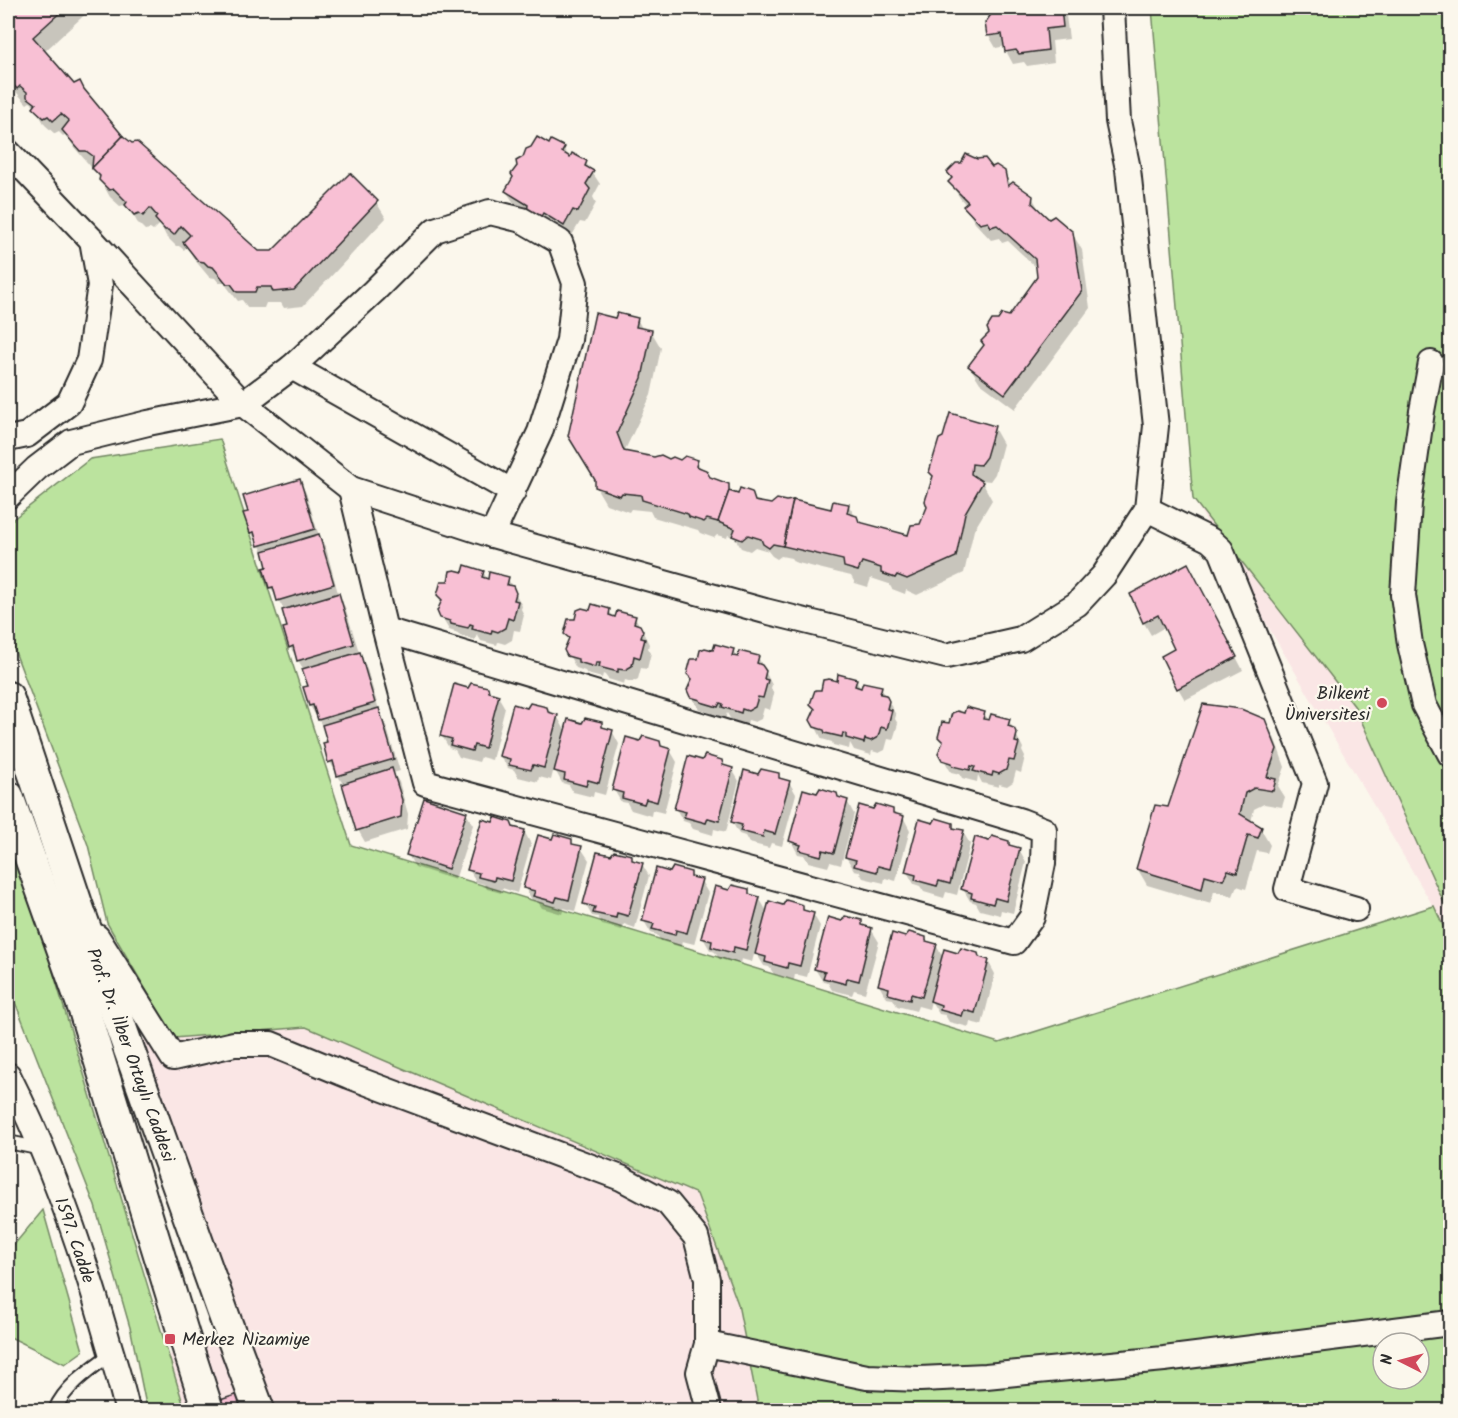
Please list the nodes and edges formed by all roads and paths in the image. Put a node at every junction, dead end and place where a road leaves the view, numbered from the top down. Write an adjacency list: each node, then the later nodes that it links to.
1 (1112, 8): 11 (street)
2 (8, 152): 3 (street)
3 (92, 240): 6 (street); 7 (street)
4 (1431, 363): 15 (street)
5 (292, 367): 6 (street); 9 (street); 9 (street)
6 (243, 404): 8 (street); 10 (street)
7 (8, 439)
8 (351, 489): 12 (street); 13 (street)
9 (513, 492): 12 (street)
10 (8, 496)
11 (1147, 509): 12 (street); 18 (street)
12 (492, 535)
13 (385, 630): 13 (street)
14 (8, 697): 17 (street, Prof. Dr. İlber Ortaylı Caddesi)
15 (1450, 754)
16 (8, 796): 24 (street, Prof. Dr. İlber Ortaylı Caddesi)
17 (78, 907): 22 (street, Prof. Dr. İlber Ortaylı Caddesi); 25 (street)
18 (1356, 909)
19 (8, 1075): 21 (street, 1597. Cadde)
20 (8, 1142): 21 (lane)
21 (42, 1149): 26 (street, 1597. Cadde)
22 (226, 1321): 24 (street); 30 (street, Prof. Dr. İlber Ortaylı Caddesi)
23 (1450, 1323): 25 (street)
24 (184, 1336): 29 (street, Prof. Dr. İlber Ortaylı Caddesi)
25 (706, 1344): 31 (street)
26 (111, 1354): 27 (lane); 28 (street, 1597. Cadde)
27 (55, 1410)
28 (127, 1410)
29 (208, 1410)
30 (259, 1410)
31 (709, 1410)

